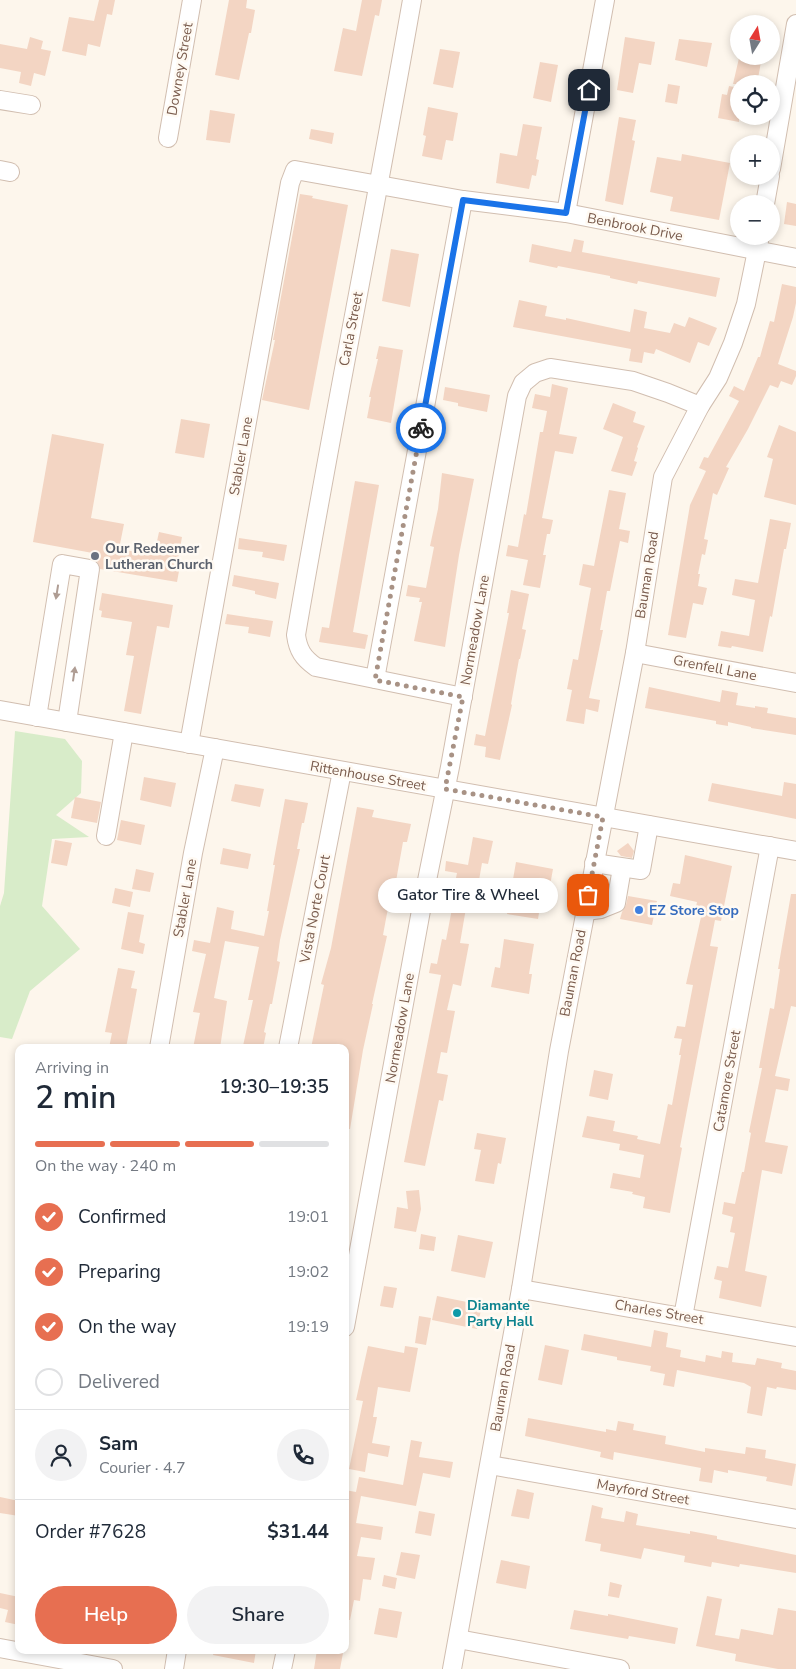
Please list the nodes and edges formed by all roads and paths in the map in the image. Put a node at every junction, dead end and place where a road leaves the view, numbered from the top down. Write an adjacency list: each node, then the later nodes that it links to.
1 (192, 0): 8 (street, Downey Street)
2 (412, 0): 10 (street, Carla Street)
3 (605, 0): 12 (street)
4 (796, 24): 7 (street)
5 (0, 100): 6 (street)
6 (31, 105)
7 (777, 135)
8 (168, 138)
9 (295, 170): 10 (street, Benbrook Drive); 26 (street, Stabler Lane)
10 (379, 186): 11 (street, Benbrook Drive); 19 (street, Carla Street)
11 (463, 200): 12 (street, Benbrook Drive); 19 (street)
12 (566, 213): 13 (street, Benbrook Drive)
13 (730, 239)
14 (758, 245): 17 (street, Bauman Road)
15 (763, 245): 16 (street, Benbrook Drive)
16 (796, 258)
17 (700, 406): 18 (street, Bauman Road); 21 (street, Normeadow Lane)
18 (635, 653): 20 (street, Grenfell Lane); 30 (street, Bauman Road)
19 (375, 680): 21 (street)
20 (795, 680)
21 (463, 697): 29 (street, Normeadow Lane)
22 (0, 710): 23 (street, Rittenhouse Street)
23 (37, 717): 24 (street, Rittenhouse Street); 24 (street, one-way to 23)
24 (67, 722): 25 (street, Rittenhouse Street)
25 (124, 732): 26 (street, Rittenhouse Street); 32 (street)
26 (189, 744): 27 (street, Rittenhouse Street)
27 (215, 748): 28 (street, Rittenhouse Street); 38 (street, Stabler Lane)
28 (342, 771): 29 (street, Rittenhouse Street); 39 (street, Vista Norte Court)
29 (445, 789): 30 (street, Rittenhouse Street); 41 (street, Normeadow Lane)
30 (603, 817): 31 (street, Rittenhouse Street); 35 (street, Bauman Road)
31 (649, 825): 33 (street, Rittenhouse Street); 36 (street)
32 (106, 836)
33 (770, 846): 34 (street, Rittenhouse Street); 42 (street, Catamore Street)
34 (796, 851)
35 (594, 863): 36 (street); 37 (street, Bauman Road)
36 (622, 868): 37 (street)
37 (585, 911): 40 (street, Bauman Road)
38 (160, 1044)
39 (289, 1044)
40 (521, 1289): 42 (street, Charles Street); 44 (street, Bauman Road)
41 (349, 1305)
42 (683, 1316): 43 (street, Charles Street)
43 (796, 1337)
44 (490, 1465): 45 (street, Mayford Street); 46 (street, Bauman Road)
45 (796, 1519)
46 (458, 1639): 55 (street, Bauman Road); 56 (street)
47 (0, 1648): 48 (street)
48 (15, 1650)
49 (53, 1654): 52 (street)
50 (176, 1654): 53 (street)
51 (285, 1654): 54 (street)
52 (113, 1669)
53 (174, 1669)
54 (282, 1669)
55 (452, 1669)
56 (620, 1669)

